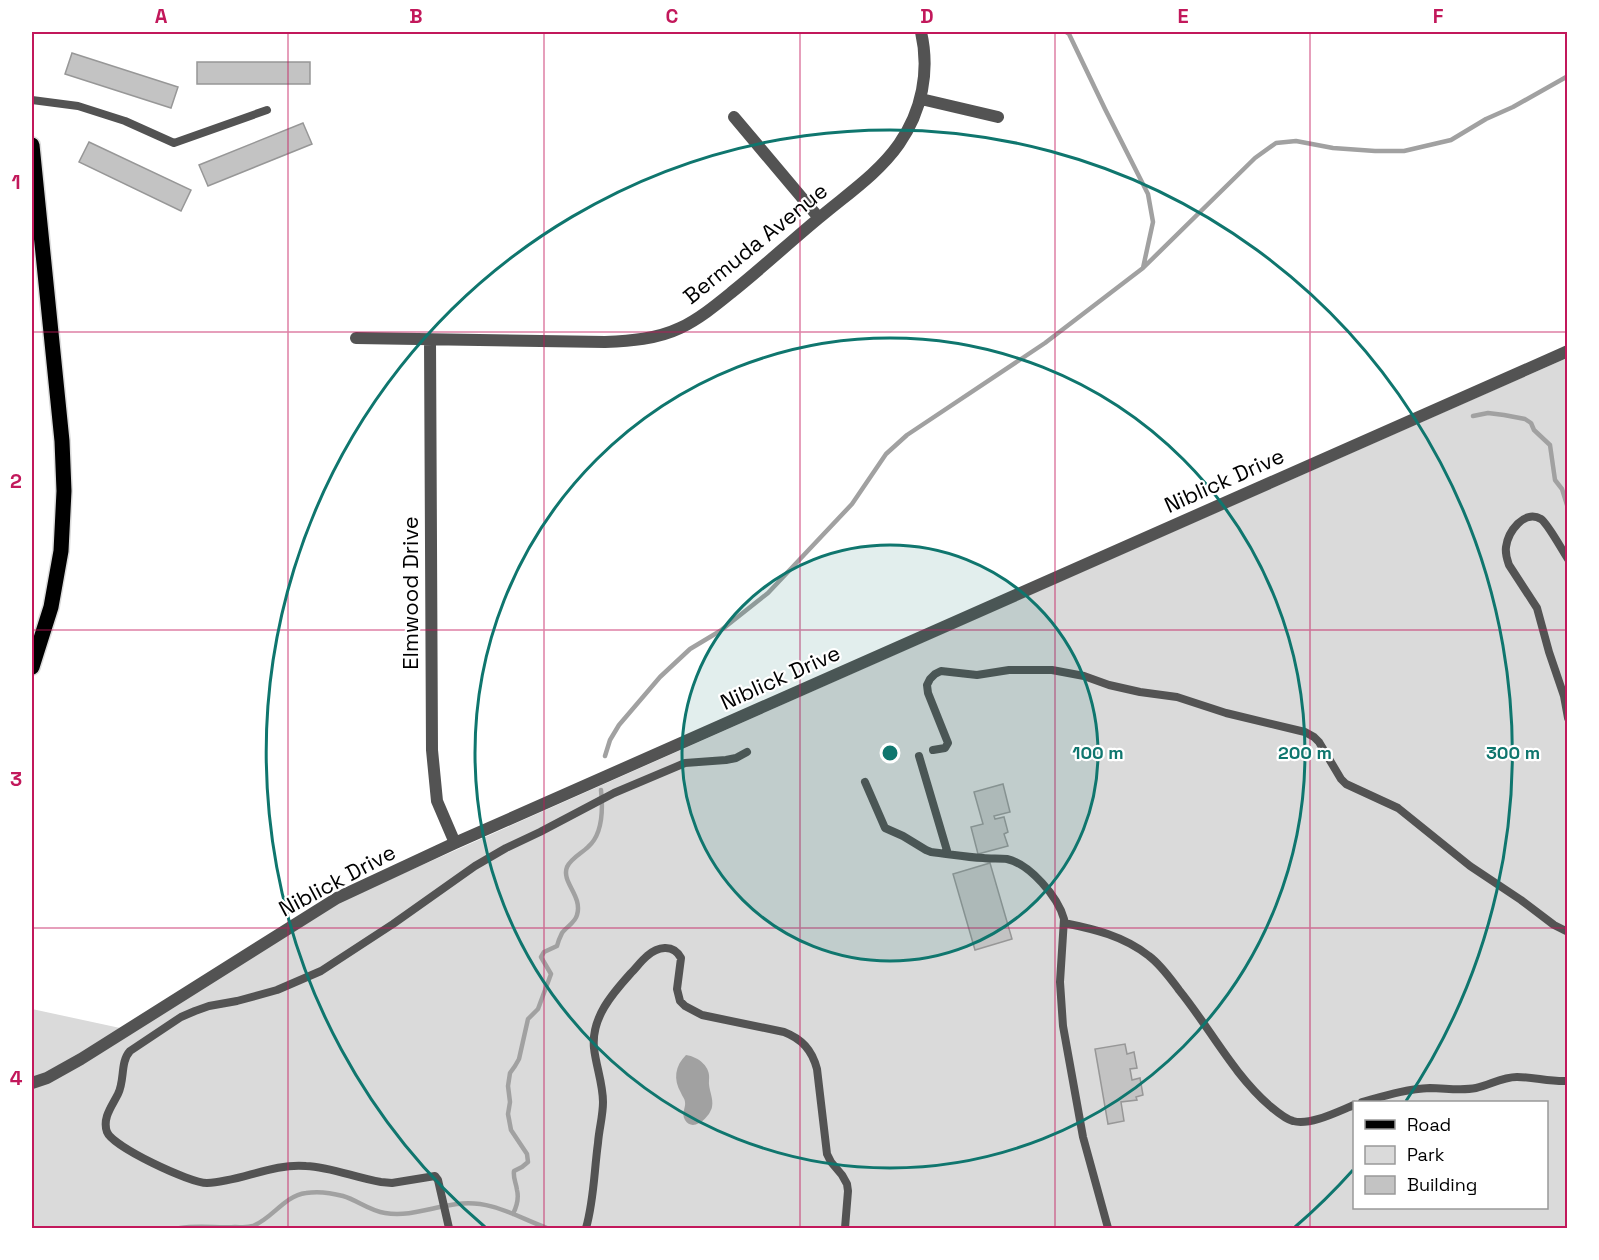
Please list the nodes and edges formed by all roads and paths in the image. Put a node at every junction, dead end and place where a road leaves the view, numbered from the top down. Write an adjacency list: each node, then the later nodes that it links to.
1 (921, 32): 2 (street, Bermuda Avenue)
2 (921, 99): 6 (street); 8 (street, Bermuda Avenue)
3 (32, 100): 4 (lane)
4 (267, 110)
5 (734, 117): 8 (street)
6 (998, 117)
7 (32, 145): 13 (main road)
8 (819, 218): 10 (street, Bermuda Avenue)
9 (356, 338): 10 (street, Bermuda Avenue)
10 (430, 339): 19 (street, Elmwood Drive)
11 (1568, 351): 19 (street, Niblick Drive)
12 (1568, 559): 14 (lane)
13 (32, 667)
14 (1568, 718)
15 (933, 750): 22 (lane)
16 (747, 752): 28 (lane)
17 (919, 756): 20 (lane)
18 (865, 782): 20 (lane)
19 (455, 843): 24 (street, Niblick Drive)
20 (948, 854): 21 (lane)
21 (1064, 923): 26 (lane); 30 (lane)
22 (1568, 932)
23 (1568, 1081): 25 (lane)
24 (32, 1083)
25 (1366, 1101)
26 (1353, 1105)
27 (587, 1225): 29 (lane)
28 (449, 1228)
29 (845, 1228)
30 (1108, 1228)

